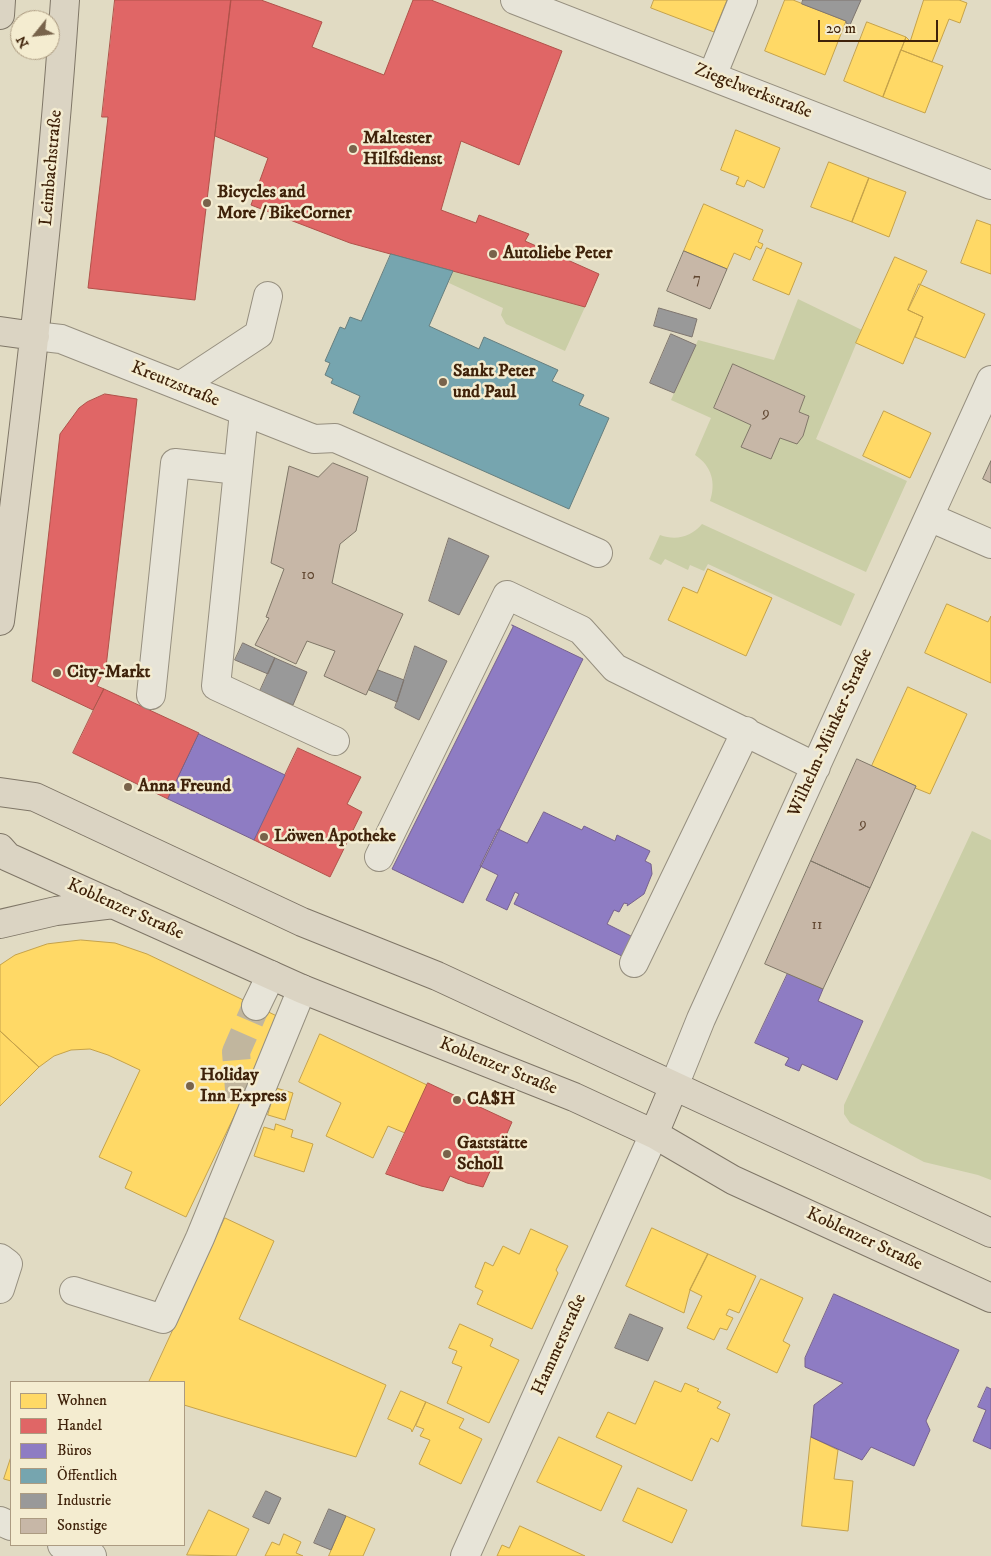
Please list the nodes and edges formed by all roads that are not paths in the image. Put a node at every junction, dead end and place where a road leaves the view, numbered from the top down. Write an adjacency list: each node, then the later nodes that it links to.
1 (2, 0): 5 (main road)
2 (65, 0): 10 (main road, Leimbachstraße)
3 (515, 0): 6 (street, Ziegelwerkstraße)
4 (743, 0): 6 (street)
5 (0, 15)
6 (712, 76): 7 (street, Ziegelwerkstraße)
7 (991, 185)
8 (268, 296): 12 (street)
9 (0, 331): 10 (main road)
10 (35, 336): 12 (street, Kreutzstraße); 18 (main road, Leimbachstraße)
11 (991, 380): 15 (street, Wilhelm-Münker-Straße)
12 (180, 386): 13 (street, Kreutzstraße)
13 (244, 412): 14 (street); 17 (street, Kreutzstraße)
14 (238, 470): 19 (street); 21 (street)
15 (929, 517): 16 (street); 22 (street, Wilhelm-Münker-Straße)
16 (991, 544)
17 (598, 553)
18 (0, 621)
19 (151, 695)
20 (746, 731): 22 (street); 25 (street); 28 (street)
21 (336, 741)
22 (816, 767): 32 (street, Wilhelm-Münker-Straße)
23 (0, 792): 32 (main road)
24 (0, 848): 26 (main road, Koblenzer Straße)
25 (378, 857)
26 (114, 904): 27 (main road); 29 (main road, Koblenzer Straße)
27 (0, 924)
28 (634, 963)
29 (271, 975): 30 (main road, Koblenzer Straße); 31 (street)
30 (302, 989): 34 (street); 35 (main road, Koblenzer Straße)
31 (256, 1006)
32 (674, 1086): 35 (main road); 36 (main road)
33 (240, 1102): 34 (street)
34 (244, 1131): 39 (street)
35 (654, 1134): 40 (main road, Koblenzer Straße); 43 (street, Hammerstraße)
36 (991, 1233)
37 (0, 1258): 38 (street)
38 (0, 1288)
39 (74, 1291)
40 (991, 1298)
41 (65, 1546): 42 (street)
42 (92, 1556)
43 (465, 1556)

